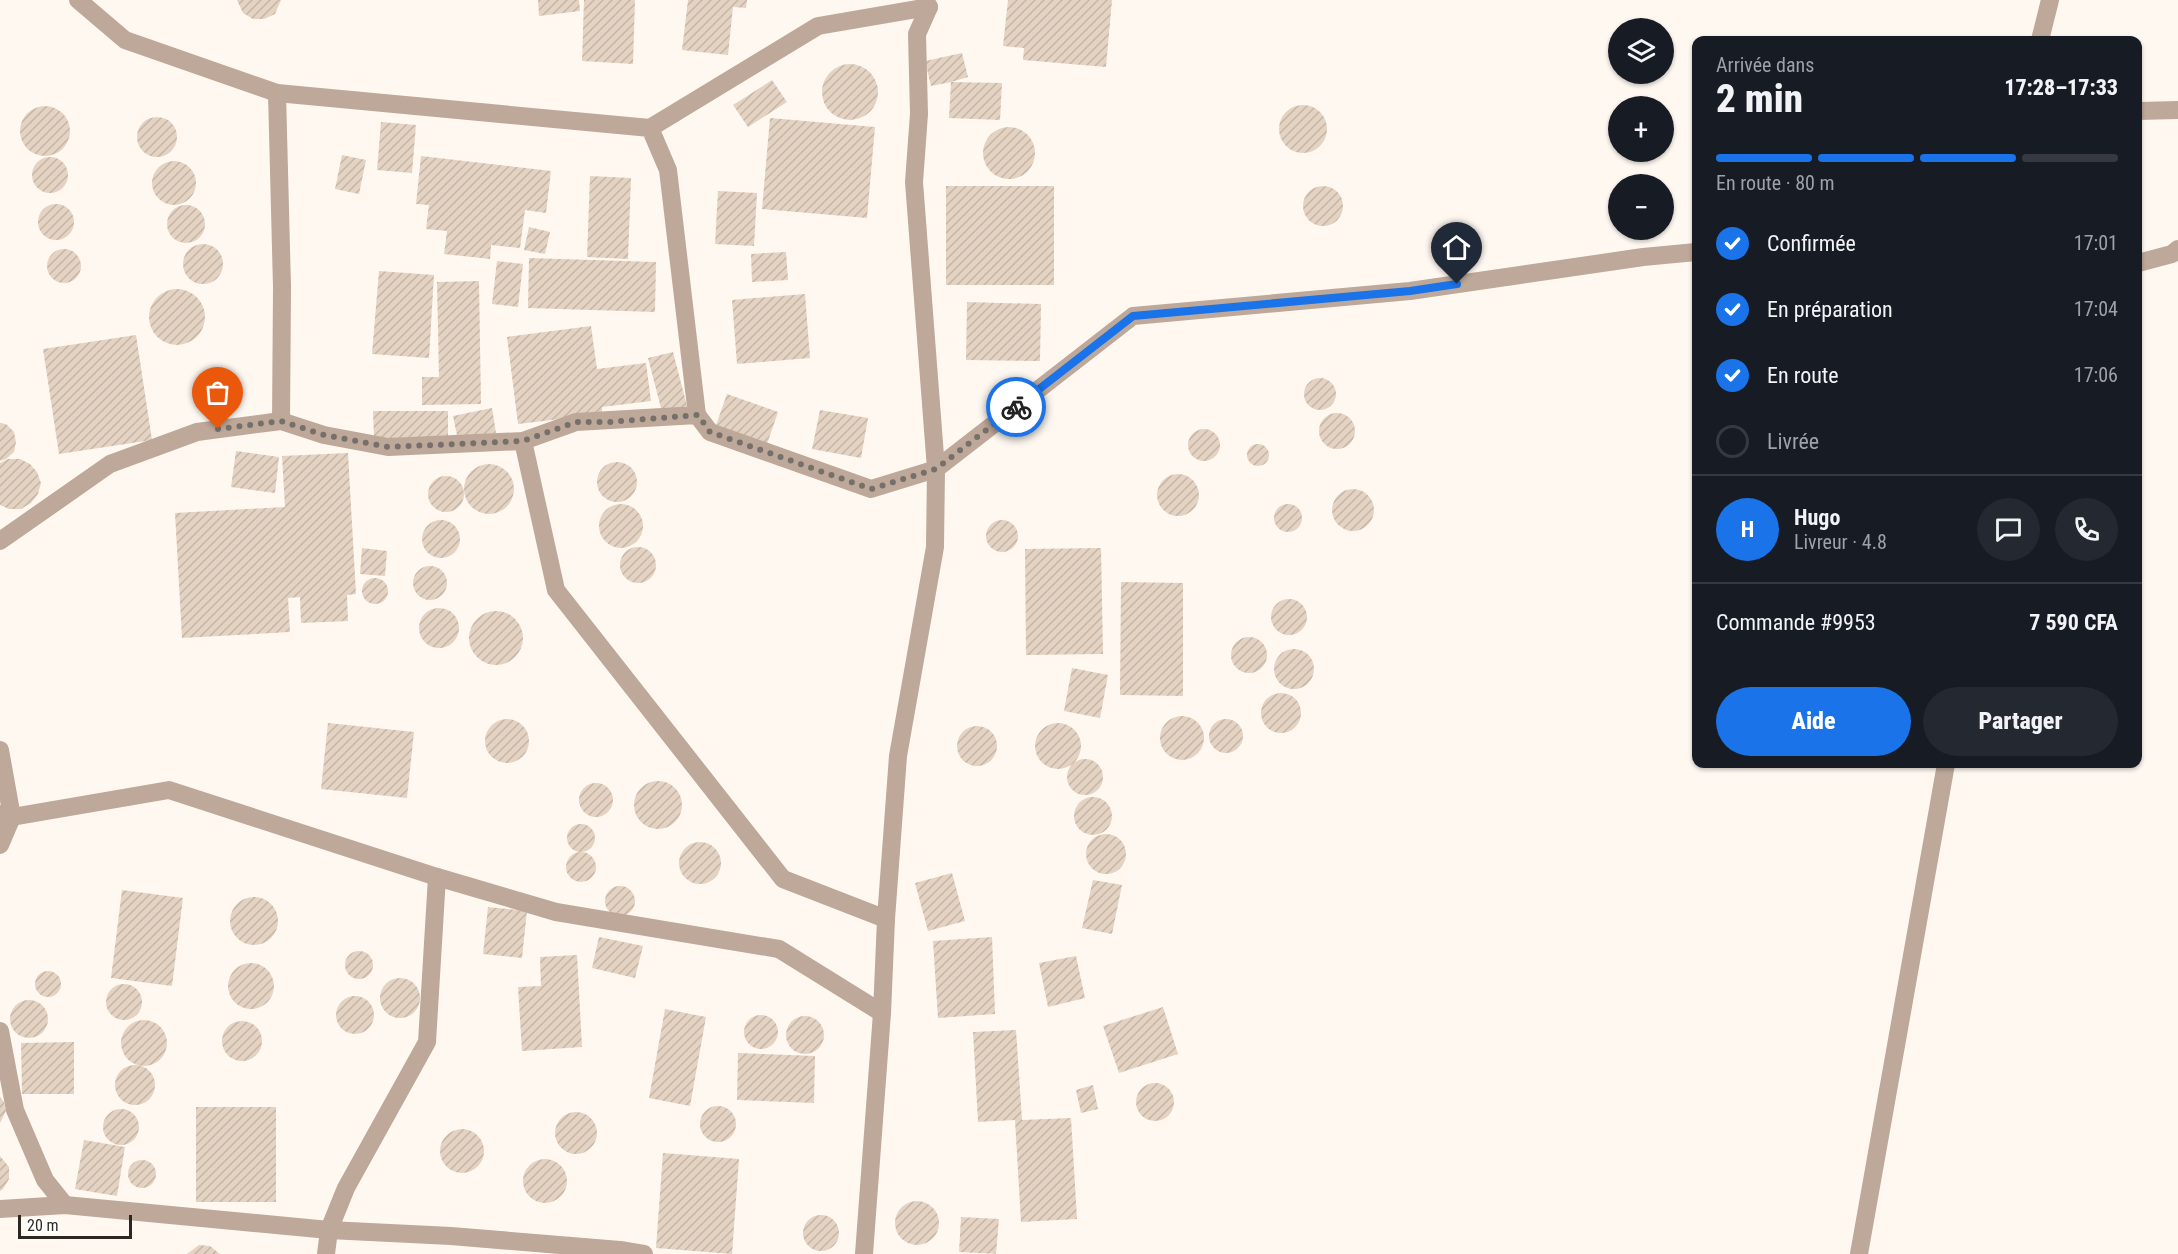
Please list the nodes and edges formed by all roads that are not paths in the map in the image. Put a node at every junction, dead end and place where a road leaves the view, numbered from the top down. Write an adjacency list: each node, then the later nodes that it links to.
1 (78, 0): 5 (street)
2 (2050, 0): 4 (street)
3 (927, 4): 8 (street); 15 (street)
4 (2041, 36)
5 (277, 93): 8 (street); 13 (street)
6 (2178, 110): 7 (street)
7 (2142, 111)
8 (650, 128): 12 (street)
9 (2178, 249): 11 (street)
10 (1692, 252): 15 (street)
11 (2142, 262)
12 (698, 415): 14 (street); 15 (street)
13 (281, 421): 14 (street); 16 (street)
14 (523, 441): 22 (street)
15 (936, 469): 22 (street)
16 (2, 540)
17 (0, 750): 19 (street)
18 (1945, 768): 31 (street)
19 (6, 816): 20 (street); 21 (street)
20 (0, 844)
21 (437, 877): 23 (street); 27 (street)
22 (886, 919): 23 (street)
23 (882, 1013): 30 (street)
24 (0, 1031): 25 (street)
25 (65, 1205): 26 (street); 27 (street)
26 (0, 1209)
27 (329, 1230): 28 (street); 29 (street)
28 (327, 1254)
29 (644, 1254)
30 (864, 1254)
31 (1859, 1254)

